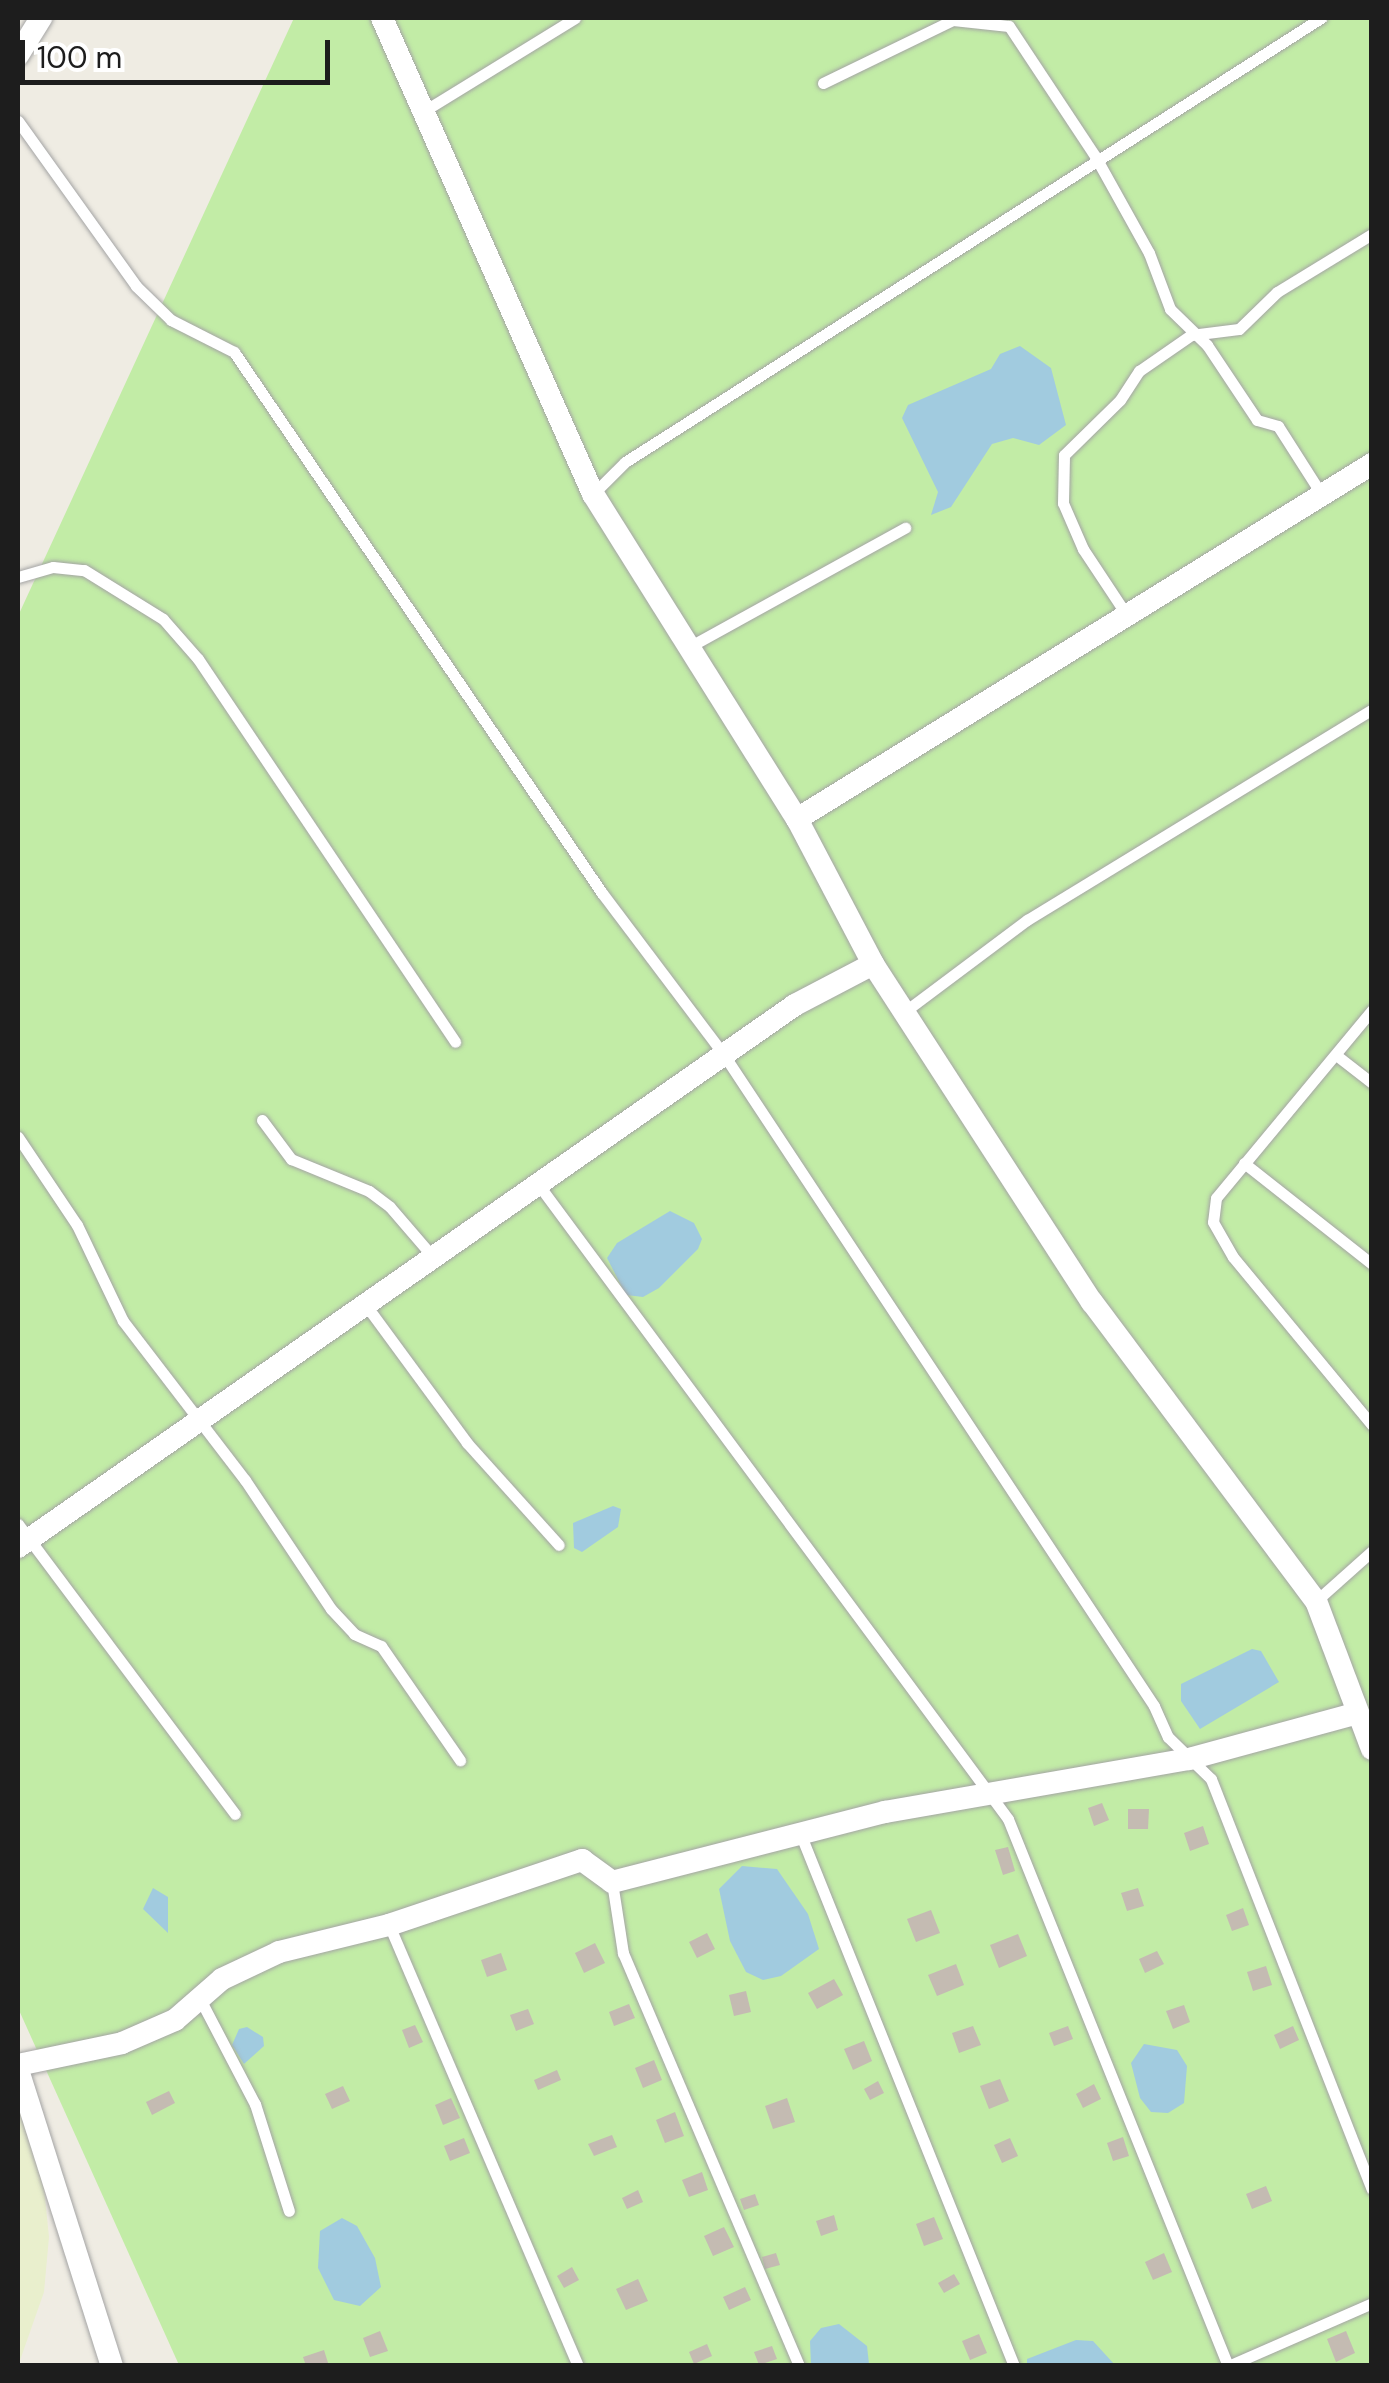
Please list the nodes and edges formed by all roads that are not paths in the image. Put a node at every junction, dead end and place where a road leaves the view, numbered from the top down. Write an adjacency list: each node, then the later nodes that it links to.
1 (41, 18): 5 (street)
2 (382, 18): 7 (street)
3 (576, 18): 7 (lane)
4 (1321, 18): 9 (lane)
5 (18, 55)
6 (823, 84): 9 (lane)
7 (424, 112): 13 (street)
8 (18, 121): 25 (lane)
9 (1095, 156): 11 (lane); 13 (lane)
10 (1372, 234): 11 (lane)
11 (1192, 335): 14 (lane); 17 (lane)
12 (1372, 464): 14 (street)
13 (594, 494): 18 (street)
14 (1322, 495): 17 (street)
15 (905, 528): 18 (lane)
16 (18, 577): 24 (lane)
17 (1129, 619): 20 (street)
18 (689, 647): 20 (street)
19 (1372, 709): 23 (lane)
20 (796, 819): 21 (street)
21 (873, 964): 23 (street); 25 (street)
22 (1372, 1010): 26 (lane)
23 (904, 1012): 40 (street)
24 (455, 1042)
25 (724, 1054): 31 (street); 43 (lane)
26 (1336, 1054): 27 (lane); 30 (lane)
27 (1372, 1083)
28 (262, 1120): 32 (lane)
29 (18, 1137): 35 (lane)
30 (1244, 1163): 33 (lane); 36 (lane)
31 (538, 1184): 32 (street); 45 (lane)
32 (432, 1257): 34 (street)
33 (1372, 1264)
34 (366, 1304): 35 (street); 38 (lane)
35 (198, 1421): 37 (street); 44 (lane)
36 (1372, 1425)
37 (21, 1537): 46 (lane)
38 (559, 1545)
39 (1372, 1551): 40 (lane)
40 (1316, 1601): 41 (street)
41 (1358, 1713): 42 (street); 43 (street)
42 (1372, 1749)
43 (1190, 1759): 45 (street); 52 (lane)
44 (460, 1760)
45 (991, 1797): 47 (street); 59 (lane)
46 (235, 1814)
47 (800, 1833): 48 (street); 58 (lane)
48 (612, 1882): 49 (street); 57 (lane)
49 (389, 1925): 50 (street); 56 (lane)
50 (200, 1998): 51 (street); 53 (lane)
51 (18, 2068): 55 (street)
52 (1372, 2189)
53 (288, 2211)
54 (1372, 2303): 59 (lane)
55 (112, 2366)
56 (578, 2366)
57 (799, 2366)
58 (1014, 2366)
59 (1228, 2366)

